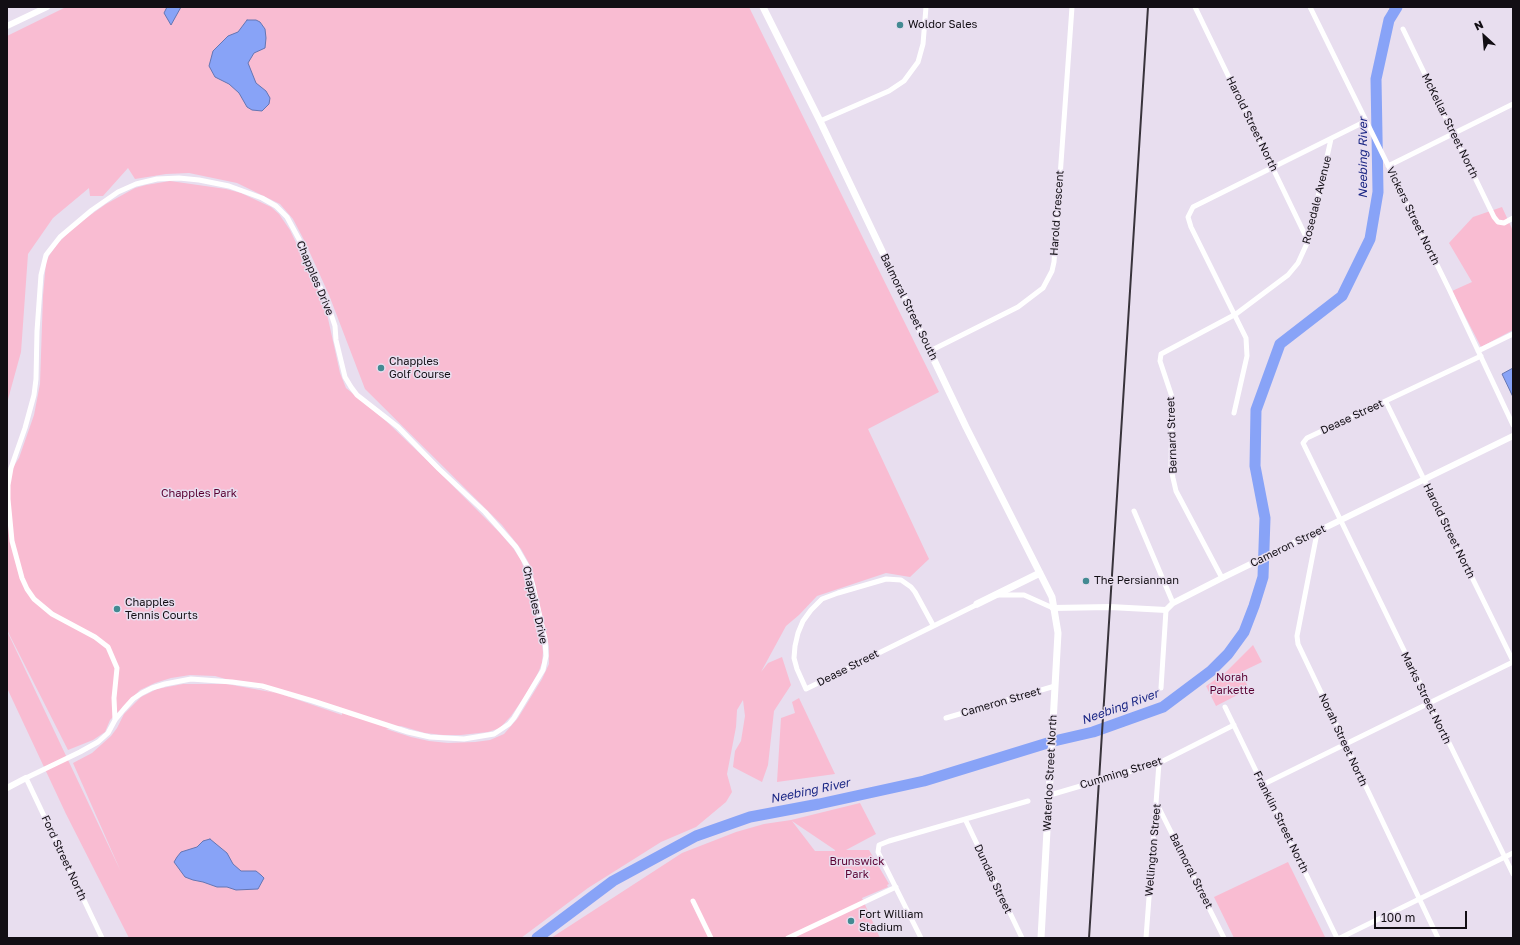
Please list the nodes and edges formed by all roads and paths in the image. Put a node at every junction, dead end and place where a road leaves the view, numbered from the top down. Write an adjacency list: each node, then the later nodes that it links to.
1 (47, 7): 7 (street)
2 (763, 7): 10 (main road, Balmoral Street South)
3 (926, 7): 10 (street)
4 (1072, 7): 20 (street, Harold Crescent)
5 (1195, 7): 15 (street, Harold Street North)
6 (1310, 7): 11 (street, Vickers Street North)
7 (7, 26)
8 (1403, 29): 12 (street, McKellar Street North)
9 (1513, 104): 12 (street)
10 (820, 121): 20 (main road, Balmoral Street South)
11 (1366, 121): 13 (street); 14 (street, Vickers Street North)
12 (1453, 134): 14 (street); 16 (street, McKellar Street North)
13 (1331, 139): 15 (street); 17 (street, Rosedale Avenue)
14 (1387, 163): 22 (street, Vickers Street North)
15 (1273, 168): 17 (street, Harold Street North); 18 (street)
16 (1513, 218)
17 (1308, 241): 18 (street, Rosedale Avenue)
18 (1236, 314): 21 (street, Rosedale Avenue); 24 (street)
19 (1513, 334): 22 (street, Dease Street)
20 (930, 350): 31 (main road, Balmoral Street South)
21 (1161, 354): 32 (street, Bernard Street)
22 (1479, 354): 23 (street, Dease Street); 25 (street, Vickers Street North)
23 (1386, 402): 27 (street, Harold Street North); 29 (street, Dease Street)
24 (1234, 413)
25 (1513, 425)
26 (1513, 436): 27 (street, Cameron Street)
27 (1424, 480): 29 (street, Cameron Street); 38 (street, Harold Street North)
28 (1134, 511): 33 (street)
29 (1340, 521): 30 (street, Cameron Street); 41 (street, Marks Street North)
30 (1316, 533): 32 (street, Cameron Street); 46 (street, Norah Street North)
31 (1040, 573): 34 (main road); 35 (main road, Balmoral Street South)
32 (1222, 578): 33 (street, Cameron Street)
33 (1173, 603): 36 (street, Cameron Street)
34 (977, 604): 35 (street, Dease Street); 37 (street, Dease Street)
35 (1053, 608): 36 (street); 39 (main road, Waterloo Street North)
36 (1166, 610): 40 (street)
37 (933, 625): 37 (street, Dease Street)
38 (1513, 662): 41 (street)
39 (1055, 686): 43 (street, Cameron Street); 51 (main road, Waterloo Street North)
40 (1161, 688)
41 (1429, 704): 46 (street); 56 (street, Marks Street North)
42 (1225, 707): 45 (street, Franklin Street North)
43 (946, 718)
44 (115, 720): 44 (street, Chapples Drive); 48 (street, Chapples Drive)
45 (1234, 725): 47 (street, Cumming Street); 49 (street, Franklin Street North)
46 (1345, 744): 49 (street); 59 (street, Norah Street North)
47 (1159, 763): 51 (street, Cumming Street); 53 (street, Wellington Street)
48 (26, 778): 50 (street); 61 (street, Ford Street North)
49 (1262, 785): 69 (street, Franklin Street North)
50 (7, 788)
51 (1050, 795): 66 (main road, Waterloo Street North)
52 (1028, 801): 54 (street)
53 (1157, 805): 67 (street, Wellington Street); 68 (street, Balmoral Street)
54 (965, 819): 58 (street); 65 (street, Dundas Street)
55 (1513, 853): 56 (street)
56 (1505, 858): 57 (street, Marks Street North); 59 (street)
57 (1513, 874)
58 (896, 887): 63 (street); 64 (street)
59 (1419, 899): 70 (street); 71 (street, Norah Street North)
60 (693, 901): 62 (street)
61 (102, 938)
62 (711, 938)
63 (788, 938)
64 (921, 938)
65 (1022, 938)
66 (1041, 938)
67 (1146, 938)
68 (1224, 938)
69 (1337, 938)
70 (1340, 938)
71 (1438, 938)

